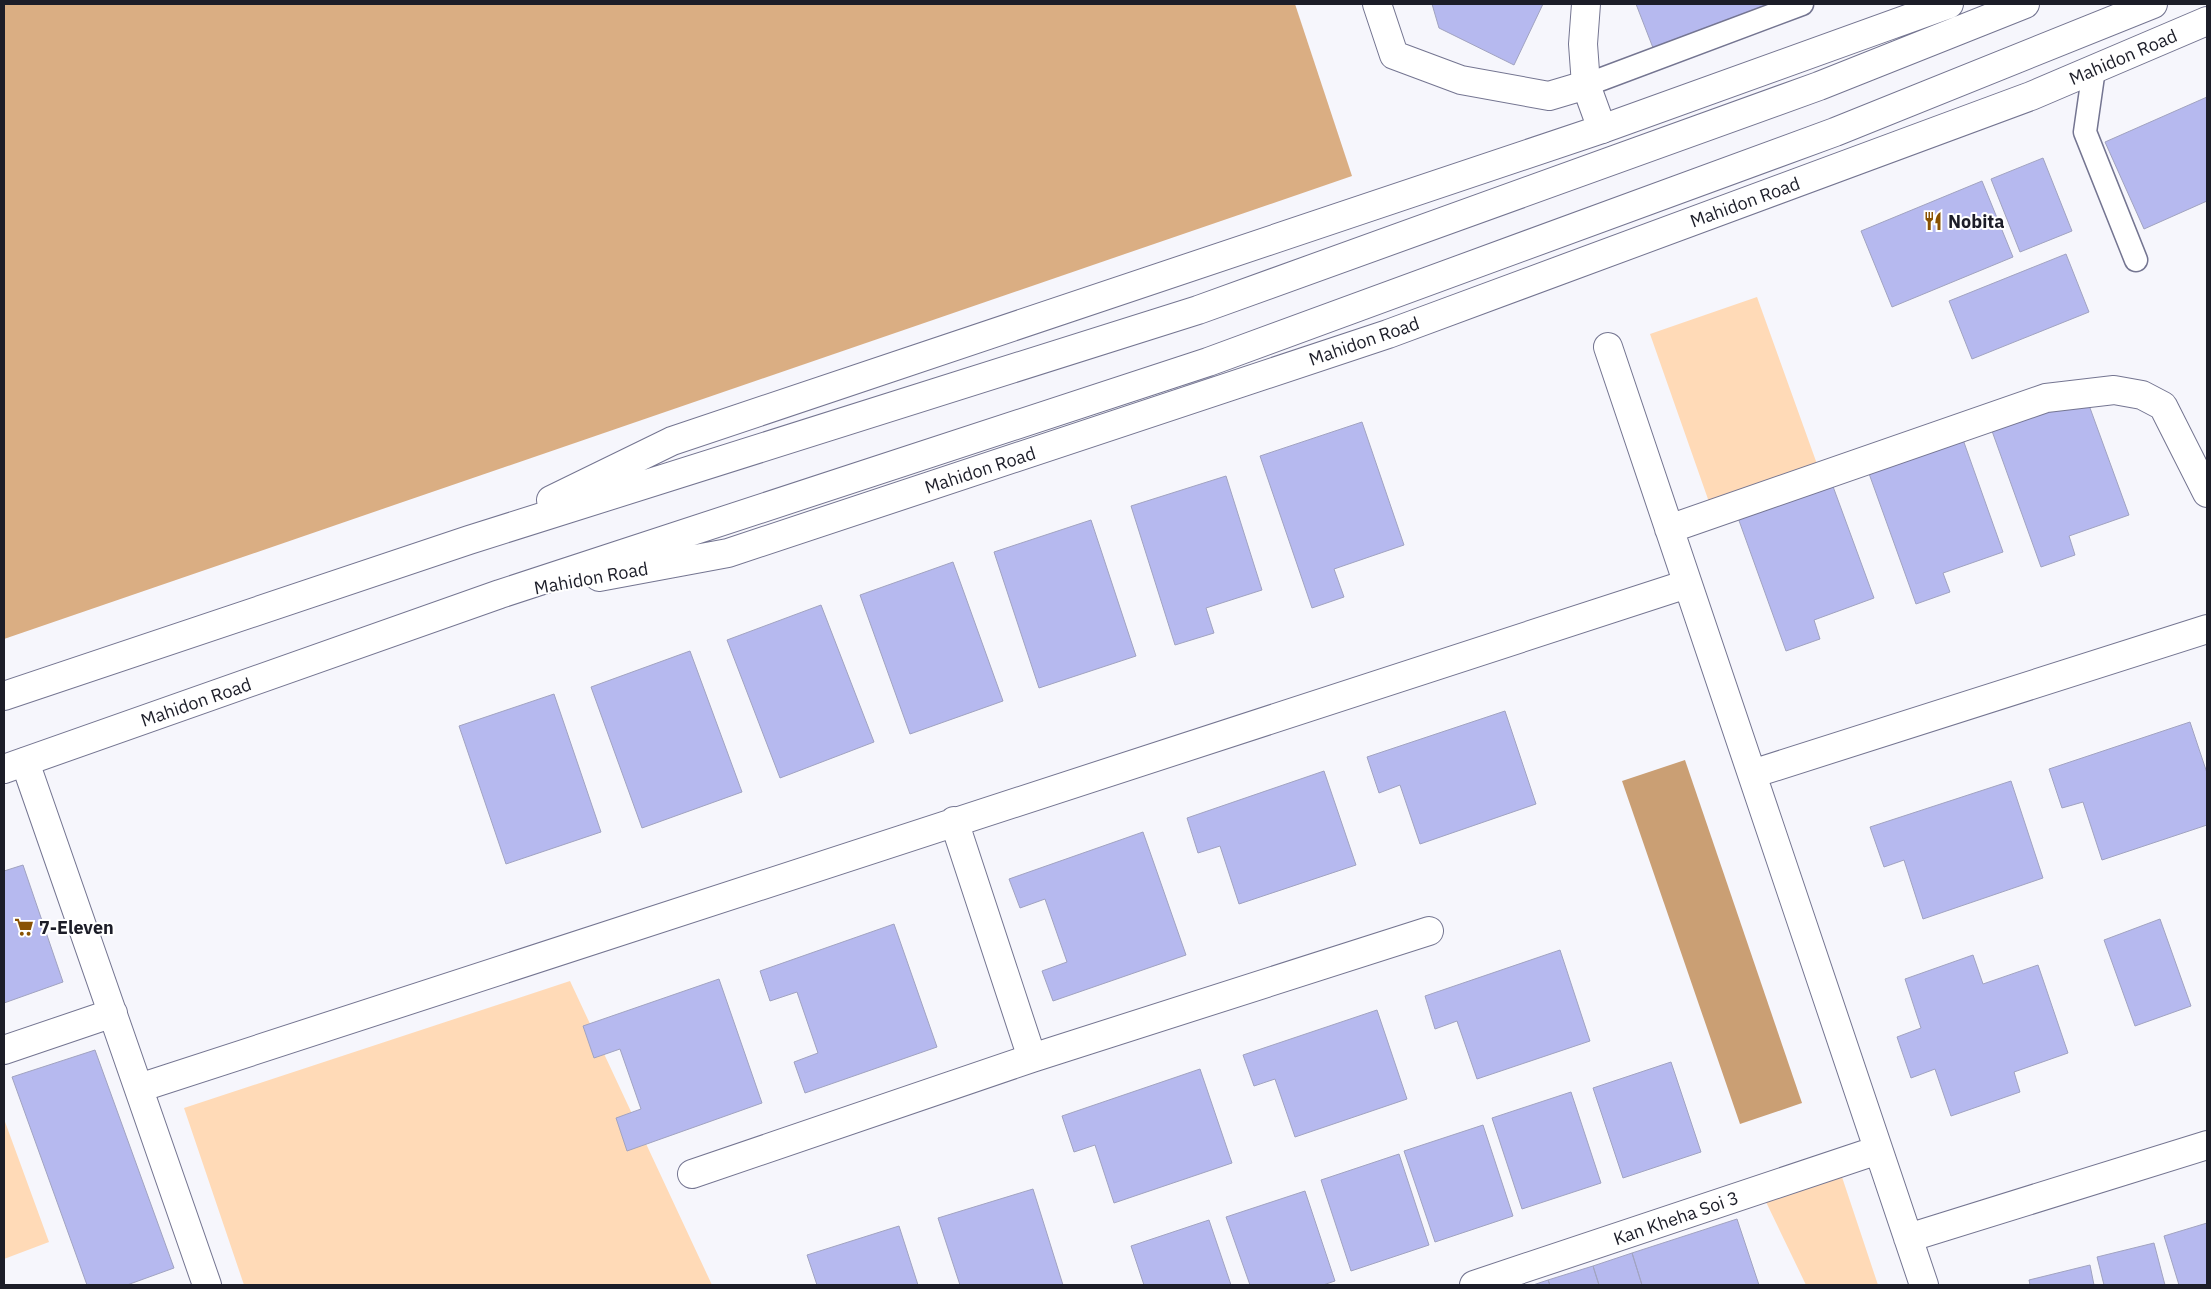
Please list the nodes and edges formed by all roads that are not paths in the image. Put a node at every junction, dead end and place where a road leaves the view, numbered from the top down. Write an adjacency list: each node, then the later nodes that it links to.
1 (1377, 4): 9 (main road)
2 (1586, 4): 9 (main road)
3 (1802, 4): 9 (lane)
4 (1949, 4): 10 (main road)
5 (2025, 4): 15 (main road)
6 (2153, 4): 17 (main road, Mahidon Road)
7 (2207, 21): 8 (main road, Mahidon Road)
8 (2094, 69): 11 (lane); 17 (main road, Mahidon Road)
9 (1586, 85): 10 (main road)
10 (1602, 128): 15 (main road)
11 (2136, 260)
12 (1608, 347): 14 (main road)
13 (2207, 493): 14 (main road)
14 (1668, 529): 16 (main road)
15 (469, 540): 19 (main road)
16 (1687, 584): 21 (main road); 22 (main road)
17 (500, 594): 20 (main road, Mahidon Road)
18 (2207, 629): 21 (main road)
19 (4, 696)
20 (15, 765): 24 (main road)
21 (1752, 774): 29 (main road)
22 (954, 821): 26 (main road); 27 (main road)
23 (1429, 931): 26 (main road)
24 (113, 1014): 25 (main road); 27 (main road)
25 (4, 1050)
26 (1032, 1058): 30 (main road)
27 (139, 1088): 32 (main road)
28 (2207, 1145): 31 (main road)
29 (1878, 1150): 31 (main road); 33 (main road, Kan Kheha Soi 3)
30 (692, 1174)
31 (1908, 1238): 34 (main road)
32 (207, 1285)
33 (1474, 1285)
34 (1924, 1285)

